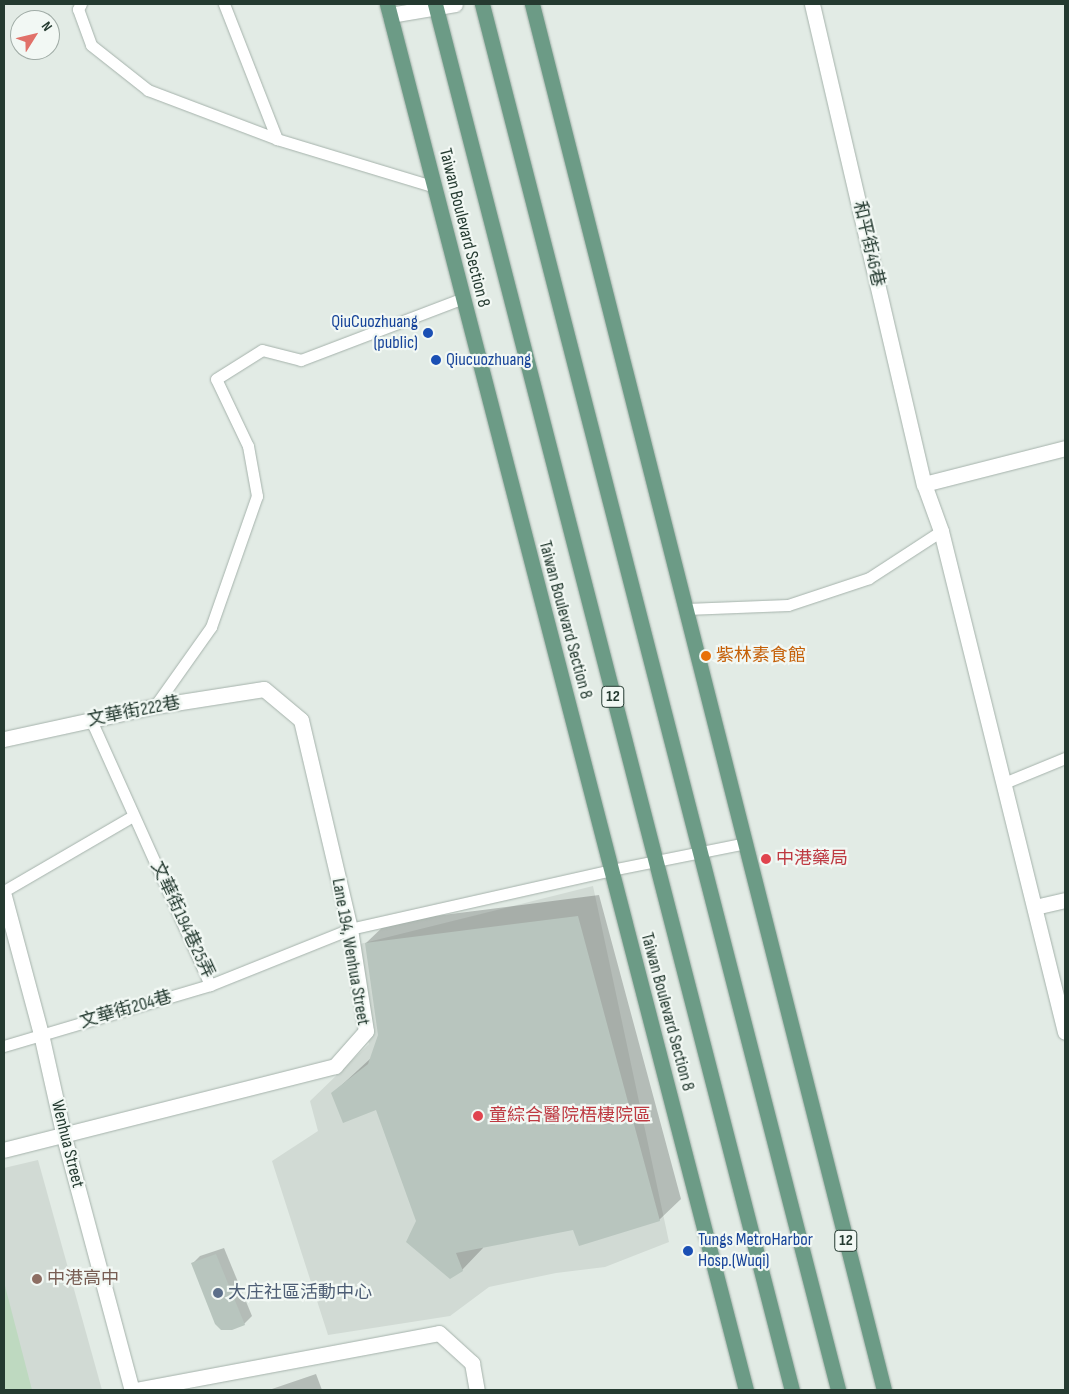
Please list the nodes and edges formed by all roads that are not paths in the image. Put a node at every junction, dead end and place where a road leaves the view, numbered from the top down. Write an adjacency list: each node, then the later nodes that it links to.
1 (81, 4): 9 (lane)
2 (224, 4): 9 (lane)
3 (455, 4): 7 (street)
4 (482, 4): 24 (main road)
5 (532, 4): 15 (main road, 12)
6 (812, 4): 13 (street, 和平街46巷)
7 (435, 6): 8 (street); 25 (main road, Taiwan Boulevard Section 8 / 12)
8 (388, 9): 10 (main road, Taiwan Boulevard Section 8)
9 (277, 138): 10 (lane)
10 (435, 187): 11 (main road, Taiwan Boulevard Section 8)
11 (462, 298): 17 (lane); 26 (main road, Taiwan Boulevard Section 8)
12 (1065, 448): 13 (street)
13 (924, 484): 14 (street, 和平街46巷)
14 (941, 531): 15 (lane); 21 (street, 和平街46巷)
15 (686, 609): 23 (main road, 12)
16 (264, 689): 17 (street, 文華街222巷); 31 (street, Lane 194, Wenhua Street)
17 (155, 706): 18 (street, 文華街222巷)
18 (91, 720): 19 (street, 文華街222巷); 22 (lane, 文華街194巷25弄)
19 (4, 740)
20 (1065, 758): 21 (lane)
21 (1004, 783): 30 (street, 和平街46巷)
22 (133, 816): 27 (lane); 32 (lane, 文華街194巷25弄)
23 (746, 843): 24 (lane, 文華街194巷25弄); 43 (main road, 12)
24 (701, 852): 25 (lane, 文華街194巷25弄); 42 (main road)
25 (656, 861): 26 (lane, 文華街194巷25弄); 41 (main road, Taiwan Boulevard Section 8 / 12)
26 (611, 870): 31 (lane, 文華街194巷25弄); 40 (main road, Taiwan Boulevard Section 8)
27 (4, 891)
28 (4, 896): 34 (street, Wenhua Street)
29 (1065, 900): 30 (street)
30 (1035, 906): 33 (street, 和平街46巷)
31 (350, 929): 32 (lane, 文華街194巷25弄); 36 (street, Lane 194, Wenhua Street)
32 (210, 985): 34 (lane, 文華街204巷)
33 (1065, 1032)
34 (41, 1034): 35 (lane, 文華街204巷); 36 (street, Wenhua Street)
35 (4, 1046)
36 (64, 1136): 37 (street); 38 (street, Wenhua Street)
37 (4, 1150)
38 (134, 1390): 39 (street)
39 (477, 1390)
40 (746, 1390)
41 (792, 1390)
42 (838, 1390)
43 (884, 1390)

